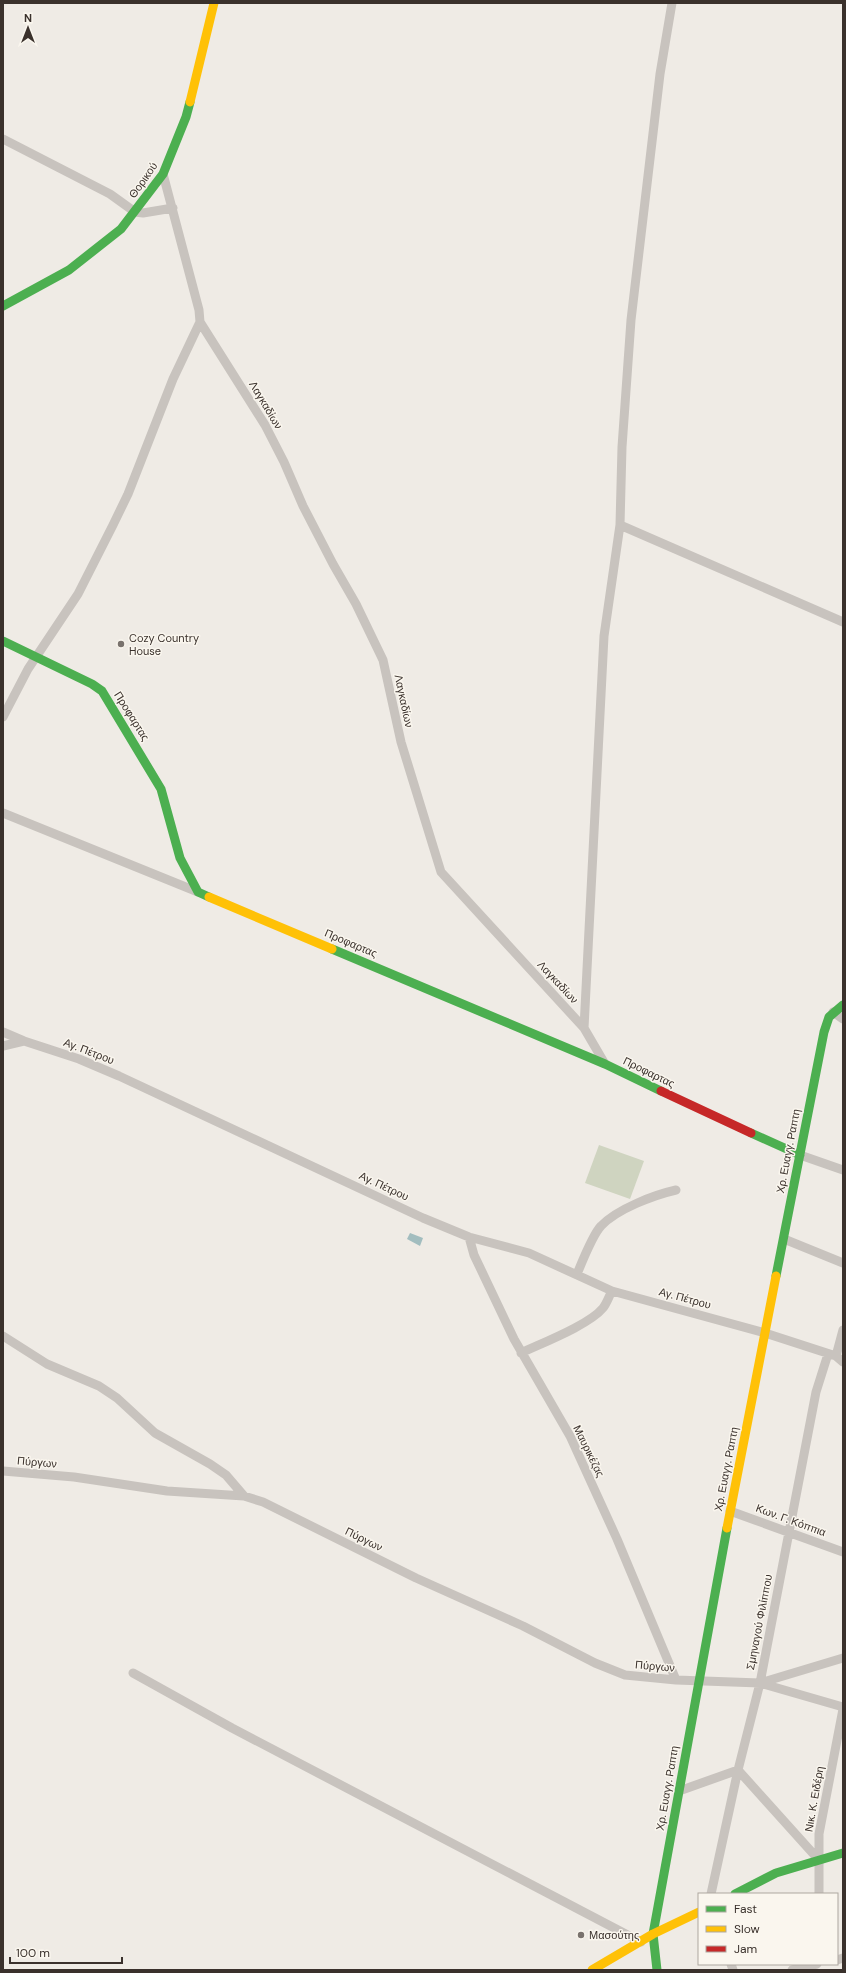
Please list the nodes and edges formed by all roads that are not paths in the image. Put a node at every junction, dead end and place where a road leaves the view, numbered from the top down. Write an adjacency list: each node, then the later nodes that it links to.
1 (214, 3): 4 (street, Θορικού)
2 (672, 3): 9 (street)
3 (3, 139): 6 (street)
4 (164, 174): 5 (street); 6 (street, Θορικού)
5 (173, 208): 6 (street); 8 (street)
6 (135, 212): 7 (street, Θορικού)
7 (3, 306)
8 (200, 322): 12 (street); 19 (street, Λαγκαδίων)
9 (620, 525): 10 (street); 19 (street)
10 (843, 622)
11 (3, 641): 12 (street, Προφαρτας)
12 (36, 657): 13 (street); 15 (street, Προφαρτας)
13 (3, 717)
14 (3, 813): 15 (street)
15 (198, 892): 23 (street, Προφαρτας)
16 (843, 1005): 17 (street)
17 (832, 1012): 18 (street); 24 (street, Χρ. Ευαγγ. Ραπτη)
18 (843, 1019)
19 (584, 1028): 23 (street, Λαγκαδίων)
20 (3, 1032): 21 (street, Αγ. Πέτρου)
21 (24, 1041): 22 (street); 27 (street, Αγ. Πέτρου)
22 (3, 1046)
23 (605, 1064): 24 (street, Προφαρτας)
24 (800, 1155): 25 (street); 28 (street, Χρ. Ευαγγ. Ραπτη)
25 (843, 1170)
26 (676, 1190): 30 (street)
27 (469, 1237): 30 (street, Αγ. Πέτρου); 35 (street, Μαυρικέζας)
28 (784, 1239): 29 (street); 33 (street, Χρ. Ευαγγ. Ραπτη)
29 (843, 1263)
30 (577, 1274): 31 (street, Αγ. Πέτρου)
31 (612, 1291): 33 (street, Αγ. Πέτρου); 35 (street)
32 (843, 1330): 36 (street, Σμηναγού Φιλίππου)
33 (765, 1333): 36 (street, Αγ. Πέτρου); 39 (street, Χρ. Ευαγγ. Ραπτη)
34 (3, 1336): 38 (street)
35 (521, 1353): 44 (street, Μαυρικέζας)
36 (836, 1357): 40 (street, Σμηναγού Φιλίππου)
37 (3, 1471): 38 (street, Πύργων)
38 (244, 1496): 44 (street, Πύργων)
39 (730, 1511): 40 (street, Κων. Γ. Κόππια); 45 (street, Χρ. Ευαγγ. Ραπτη)
40 (788, 1532): 41 (street, Κων. Γ. Κόππια); 46 (street, Σμηναγού Φιλίππου)
41 (843, 1552)
42 (843, 1658): 46 (street)
43 (133, 1673): 57 (street)
44 (676, 1680): 45 (street, Πύργων)
45 (699, 1680): 46 (street, Πύργων); 49 (street, Χρ. Ευαγγ. Ραπτη)
46 (760, 1683): 47 (street); 48 (street, Σμηναγού Φιλίππου)
47 (843, 1708): 51 (street, Νικ. Κ. Ειδέρη)
48 (738, 1770): 49 (street); 51 (street); 52 (street, Σμηναγού Φιλίππου)
49 (679, 1791): 56 (street, Χρ. Ευαγγ. Ραπτη)
50 (843, 1853): 51 (street)
51 (818, 1859): 53 (street); 54 (street, Νικ. Κ. Ειδέρη)
52 (711, 1893)
53 (737, 1893)
54 (819, 1893)
55 (698, 1912): 56 (street)
56 (653, 1934): 57 (street); 60 (street, Χρ. Ευαγγ. Ραπτη)
57 (640, 1942): 59 (street)
58 (814, 1965): 61 (street)
59 (592, 1970)
60 (657, 1970)
61 (792, 1970)

